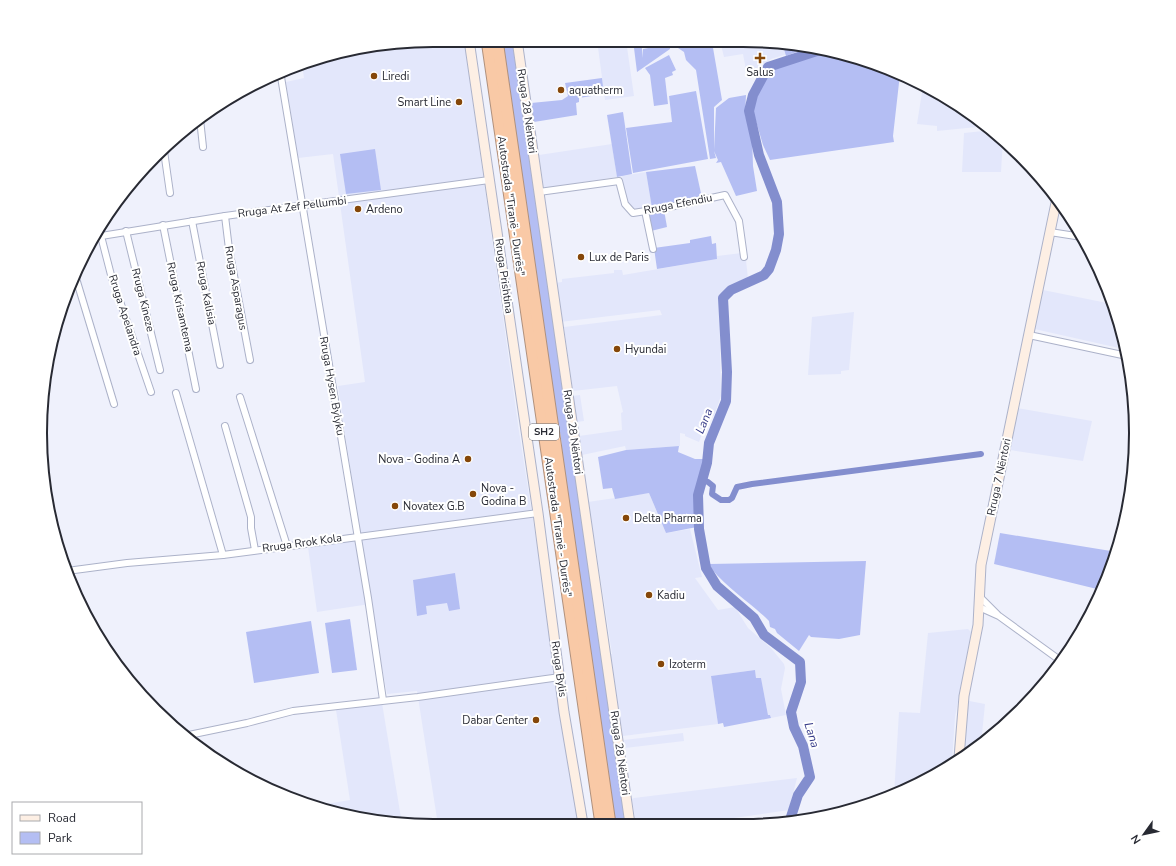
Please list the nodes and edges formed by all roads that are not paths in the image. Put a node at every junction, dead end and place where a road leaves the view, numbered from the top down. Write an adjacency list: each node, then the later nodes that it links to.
1 (470, 47): 9 (main road, Rruga Prishtina)
2 (488, 47): 52 (highway, Autostrada "Tiranë - Durrës" / SH2)
3 (498, 47): 53 (highway, Autostrada "Tiranë - Durrës" / SH2)
4 (518, 47): 10 (main road, Rruga 28 Nëntori)
5 (281, 78): 12 (street, Rruga Hysen Bylyku)
6 (201, 125): 7 (street)
7 (203, 147)
8 (165, 156): 11 (street)
9 (489, 180): 12 (street, Rruga At Zef Pellumbi); 37 (main road, Rruga Prishtina)
10 (539, 192): 14 (street, Rruga Efendiu); 54 (main road, Rruga 28 Nëntori)
11 (170, 193)
12 (302, 205): 15 (street, Rruga At Zef Pellumbi); 38 (street, Rruga Hysen Bylyku)
13 (1056, 207): 19 (main road, Rruga 7 Nëntori)
14 (645, 211): 23 (street); 24 (street, Rruga Efendiu)
15 (225, 216): 16 (street, Rruga At Zef Pellumbi); 28 (street, Rruga Asparagus)
16 (192, 221): 17 (street, Rruga At Zef Pellumbi); 29 (street, Rruga Kalisia)
17 (163, 225): 18 (street, Rruga At Zef Pellumbi); 31 (street, Rruga Krisamtema)
18 (126, 231): 20 (street, Rruga At Zef Pellumbi); 30 (street, Rruga Kineze)
19 (1050, 232): 21 (street); 26 (main road, Rruga 7 Nëntori)
20 (102, 235)
21 (1074, 236)
22 (99, 240): 32 (street, Rruga Apelandra)
23 (653, 249)
24 (744, 258)
25 (77, 282): 35 (street)
26 (1029, 336): 27 (street); 43 (main road, Rruga 7 Nëntori)
27 (1121, 355)
28 (250, 360)
29 (220, 364)
30 (160, 370)
31 (196, 389)
32 (151, 392)
33 (176, 393): 41 (street)
34 (240, 397): 39 (street)
35 (114, 404)
36 (225, 426): 40 (street)
37 (538, 513): 38 (street, Rruga Rrok Kola); 47 (main road, Rruga Bylis)
38 (357, 536): 39 (street, Rruga Rrok Kola); 48 (street, Rruga Hysen Bylyku)
39 (287, 546): 40 (street, Rruga Rrok Kola)
40 (255, 550): 41 (street, Rruga Rrok Kola)
41 (224, 555): 42 (street, Rruga Rrok Kola)
42 (72, 570)
43 (980, 597): 44 (main road, Rruga 7 Nëntori); 45 (street)
44 (979, 607): 45 (street); 50 (main road, Rruga 7 Nëntori)
45 (999, 616): 46 (street)
46 (1056, 658)
47 (560, 677): 48 (street); 51 (main road, Rruga Bylis)
48 (383, 700): 49 (street)
49 (192, 734)
50 (959, 752)
51 (582, 819)
52 (600, 819)
53 (609, 819)
54 (629, 819)

